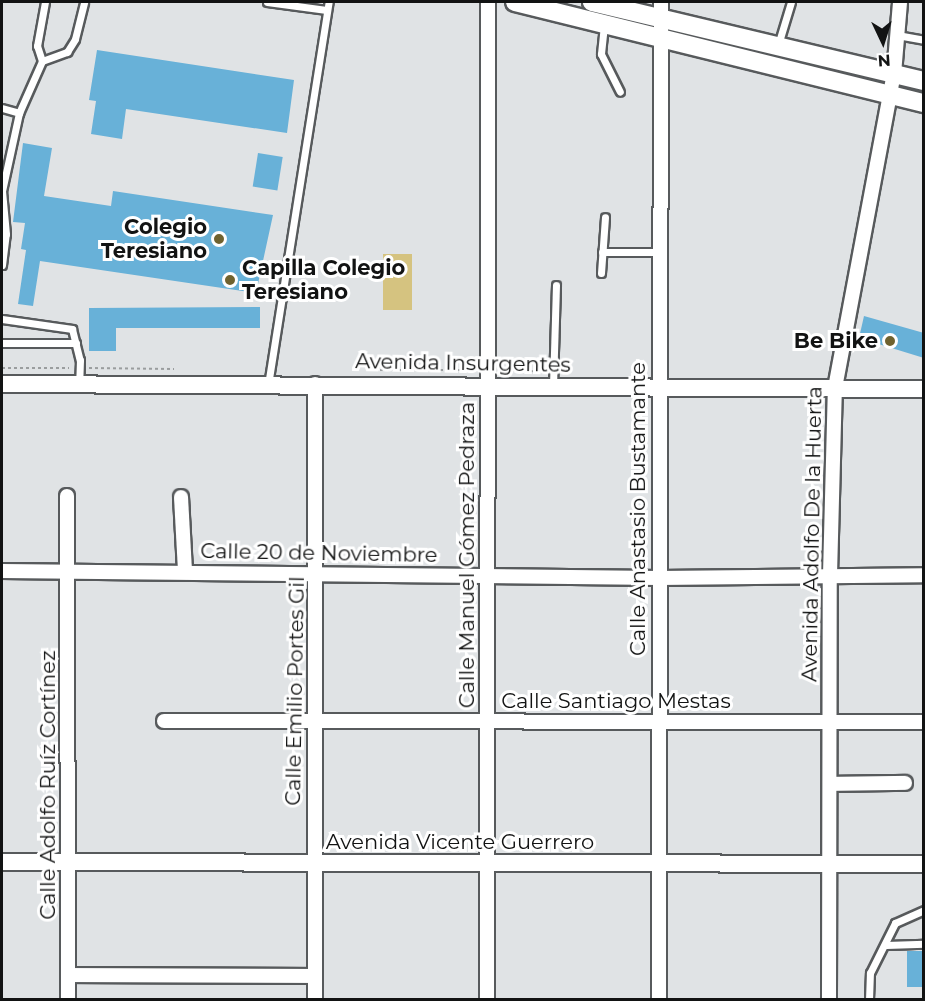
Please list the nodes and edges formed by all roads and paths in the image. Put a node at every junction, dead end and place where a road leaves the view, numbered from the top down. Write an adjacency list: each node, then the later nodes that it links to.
1 (45, 2): 16 (lane)
2 (84, 2): 16 (lane)
3 (267, 2): 10 (lane)
4 (329, 2): 10 (lane)
5 (489, 2): 37 (street, Calle Manuel Gómez Pedraza)
6 (515, 2): 12 (main road)
7 (592, 2): 11 (main road)
8 (790, 2): 15 (lane)
9 (900, 2): 13 (street, Avenida Adolfo De la Huerta)
10 (326, 10): 35 (lane)
11 (661, 19): 12 (main road); 15 (main road); 20 (main road); 26 (street, Calle Anastasio Bustamante)
12 (605, 23): 19 (lane)
13 (897, 35): 14 (lane); 17 (street, Avenida Adolfo De la Huerta)
14 (924, 40)
15 (778, 48): 17 (main road)
16 (42, 61): 23 (lane)
17 (894, 74): 18 (main road); 20 (street, Avenida Adolfo De la Huerta)
18 (924, 81)
19 (620, 92)
20 (890, 94): 21 (main road); 40 (street, Avenida Adolfo De la Huerta)
21 (924, 103)
22 (2, 108): 23 (lane)
23 (19, 113): 27 (lane)
24 (605, 217): 25 (lane)
25 (602, 252): 26 (lane); 28 (lane)
26 (662, 252): 39 (street, Calle Anastasio Bustamante)
27 (2, 265)
28 (601, 273)
29 (556, 285): 38 (lane)
30 (2, 319): 32 (lane)
31 (2, 343): 32 (lane)
32 (76, 343): 34 (lane)
33 (2, 384): 34 (street, Avenida Insurgentes)
34 (79, 384): 35 (street, Avenida Insurgentes)
35 (267, 384): 36 (street, Avenida Insurgentes)
36 (315, 384): 37 (street, Avenida Insurgentes); 47 (street, Calle Emilio Portes Gil)
37 (487, 385): 38 (street, Avenida Insurgentes); 50 (street, Calle Manuel Gómez Pedraza)
38 (553, 386): 39 (street, Avenida Insurgentes)
39 (658, 388): 40 (street, Avenida Insurgentes); 51 (street, Calle Anastasio Bustamante)
40 (835, 388): 41 (street, Avenida Insurgentes); 48 (street, Avenida Adolfo De la Huerta)
41 (924, 389)
42 (67, 496): 45 (street, Calle Adolfo Ruíz Cortínez)
43 (181, 497): 46 (street)
44 (2, 571): 45 (street, Calle 20 de Noviembre)
45 (70, 571): 46 (street, Calle 20 de Noviembre); 61 (street, Calle Adolfo Ruíz Cortínez)
46 (185, 572): 47 (street, Calle 20 de Noviembre)
47 (317, 575): 50 (street, Calle 20 de Noviembre); 52 (street, Calle Emilio Portes Gil)
48 (830, 575): 49 (street, Calle 20 de Noviembre); 51 (street, Calle 20 de Noviembre); 55 (street, Avenida Adolfo De la Huerta)
49 (924, 575)
50 (488, 576): 51 (street, Calle 20 de Noviembre); 56 (street, Calle Manuel Gómez Pedraza)
51 (659, 578): 54 (street, Calle Anastasio Bustamante)
52 (316, 720): 53 (street, Calle Santiago Mestas); 56 (street, Calle Santiago Mestas); 62 (street, Calle Emilio Portes Gil)
53 (164, 721)
54 (660, 721): 55 (street, Calle Santiago Mestas); 56 (street, Calle Santiago Mestas); 64 (street, Calle Anastasio Bustamante)
55 (829, 721): 57 (street, Calle Santiago Mestas); 59 (street, Avenida Adolfo De la Huerta)
56 (489, 722): 63 (street, Calle Manuel Gómez Pedraza)
57 (924, 722)
58 (904, 783): 59 (street)
59 (830, 784): 65 (street, Avenida Adolfo De la Huerta)
60 (2, 862): 61 (street, Avenida Vicente Guerrero)
61 (67, 862): 62 (street, Avenida Vicente Guerrero); 70 (street, Calle Adolfo Ruíz Cortínez)
62 (315, 864): 63 (street, Avenida Vicente Guerrero); 71 (street, Calle Emilio Portes Gil)
63 (487, 866): 64 (street, Avenida Vicente Guerrero); 74 (street, Calle Manuel Gómez Pedraza)
64 (660, 866): 65 (street, Avenida Vicente Guerrero); 75 (street, Calle Anastasio Bustamante)
65 (830, 866): 66 (street, Avenida Vicente Guerrero); 76 (street, Avenida Adolfo De la Huerta)
66 (922, 866)
67 (924, 910): 69 (lane)
68 (924, 944): 69 (lane)
69 (886, 945): 77 (lane)
70 (69, 975): 71 (street); 72 (street, Calle Adolfo Ruíz Cortínez)
71 (314, 976): 73 (street, Calle Emilio Portes Gil)
72 (68, 999)
73 (315, 999)
74 (487, 999)
75 (658, 999)
76 (829, 999)
77 (869, 999)

